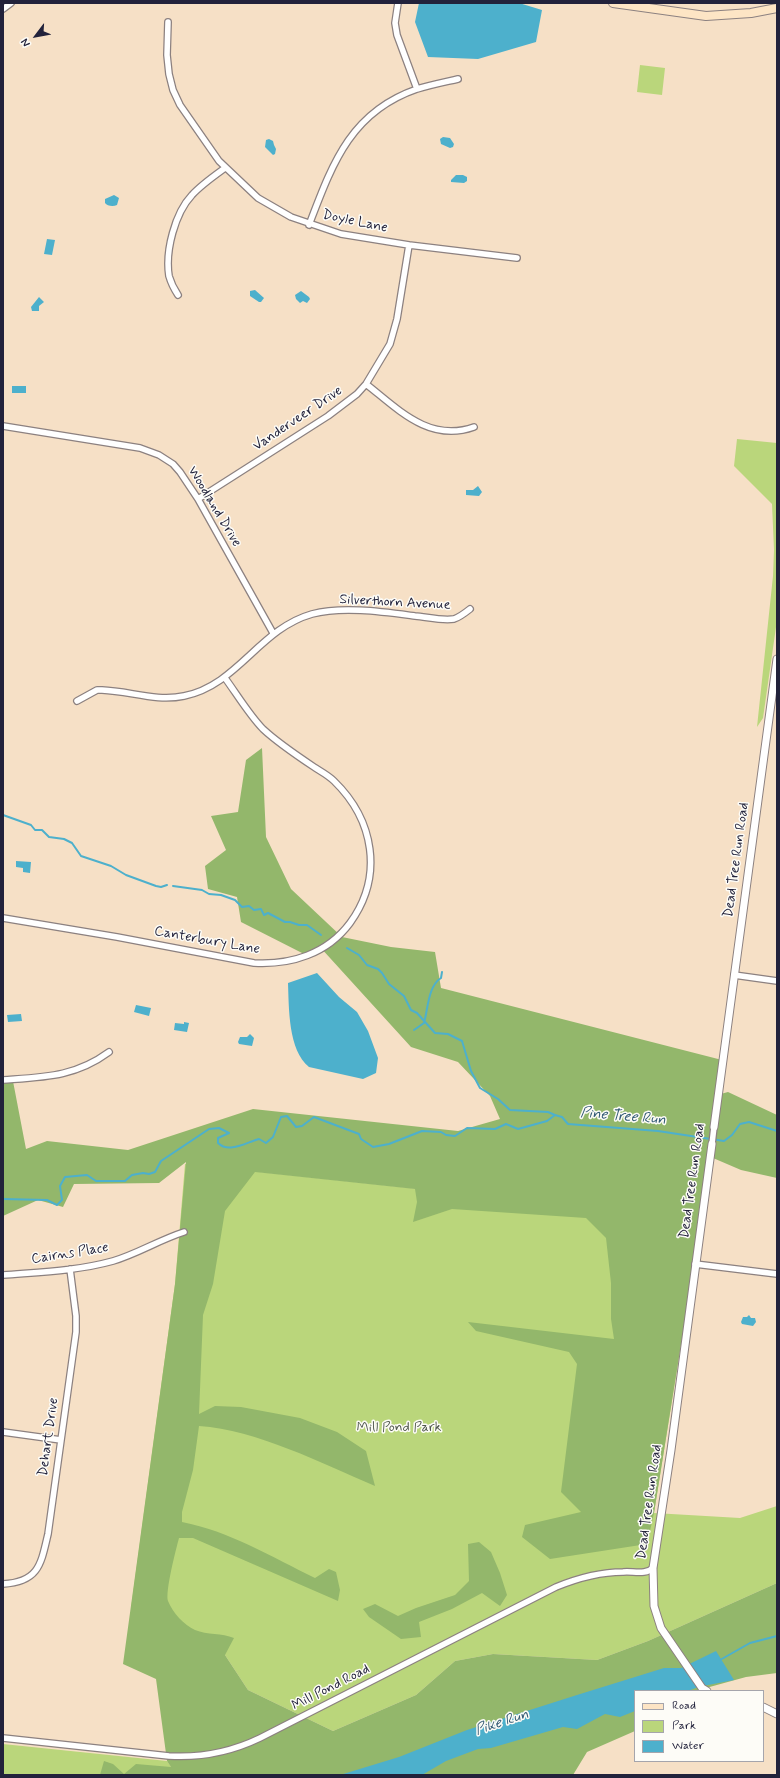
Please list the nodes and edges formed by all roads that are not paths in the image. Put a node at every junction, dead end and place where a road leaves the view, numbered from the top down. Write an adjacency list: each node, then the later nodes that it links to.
1 (11, 3): 5 (street)
2 (398, 3): 8 (street)
3 (613, 3): 4 (main road)
4 (777, 8)
5 (3, 9)
6 (168, 22): 9 (street, Doyle Lane)
7 (458, 78): 8 (street)
8 (417, 89): 10 (street)
9 (225, 168): 10 (street, Doyle Lane); 13 (street)
10 (310, 225): 11 (street, Doyle Lane)
11 (409, 245): 12 (street, Doyle Lane); 14 (street, Vanderveer Drive)
12 (517, 258)
13 (178, 296)
14 (366, 384): 16 (street); 17 (street, Vanderveer Drive)
15 (3, 426): 17 (street, Woodland Drive)
16 (474, 427)
17 (198, 499): 19 (street, Woodland Drive)
18 (470, 609): 19 (street, Silverthorn Avenue)
19 (273, 633): 21 (street, Silverthorn Avenue)
20 (777, 660): 24 (street, Dead Tree Run Road)
21 (225, 678): 22 (street, Silverthorn Avenue); 23 (street, Canterbury Lane)
22 (77, 701)
23 (3, 918)
24 (734, 975): 25 (street); 28 (street, Dead Tree Run Road)
25 (777, 981)
26 (110, 1052): 27 (street)
27 (3, 1080)
28 (714, 1127): 29 (street, Dead Tree Run Road)
29 (712, 1144): 31 (street, Dead Tree Run Road)
30 (184, 1232): 32 (street, Cairns Place)
31 (695, 1264): 33 (street); 37 (street, Dead Tree Run Road)
32 (70, 1268): 34 (street, Cairns Place); 36 (street, Dehart Drive)
33 (777, 1274)
34 (3, 1275)
35 (3, 1432): 36 (street)
36 (61, 1440): 38 (street, Dehart Drive)
37 (653, 1568): 39 (street, Dead Tree Run Road); 42 (street, Mill Pond Road)
38 (3, 1584)
39 (704, 1689)
40 (764, 1708): 41 (street)
41 (777, 1714)
42 (3, 1738)

